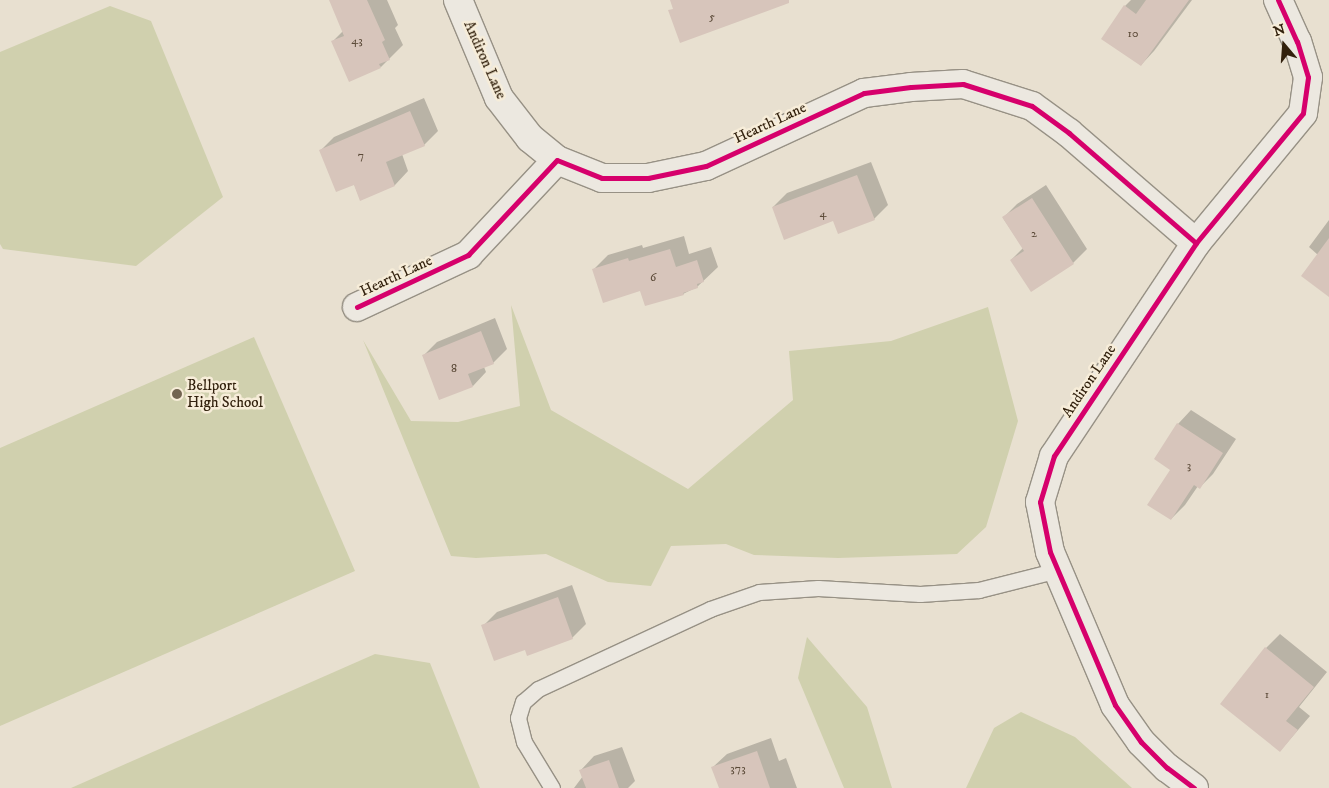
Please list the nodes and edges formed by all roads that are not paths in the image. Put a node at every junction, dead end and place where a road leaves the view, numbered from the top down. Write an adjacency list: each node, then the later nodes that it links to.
1 (458, 0): 3 (street, Andiron Lane)
2 (1278, 0): 4 (street, Andiron Lane)
3 (557, 160): 4 (street, Hearth Lane); 5 (street, Hearth Lane)
4 (1196, 243): 6 (street, Andiron Lane)
5 (357, 307)
6 (1058, 570): 7 (lane); 8 (street, Andiron Lane)
7 (552, 788)
8 (1194, 788)

